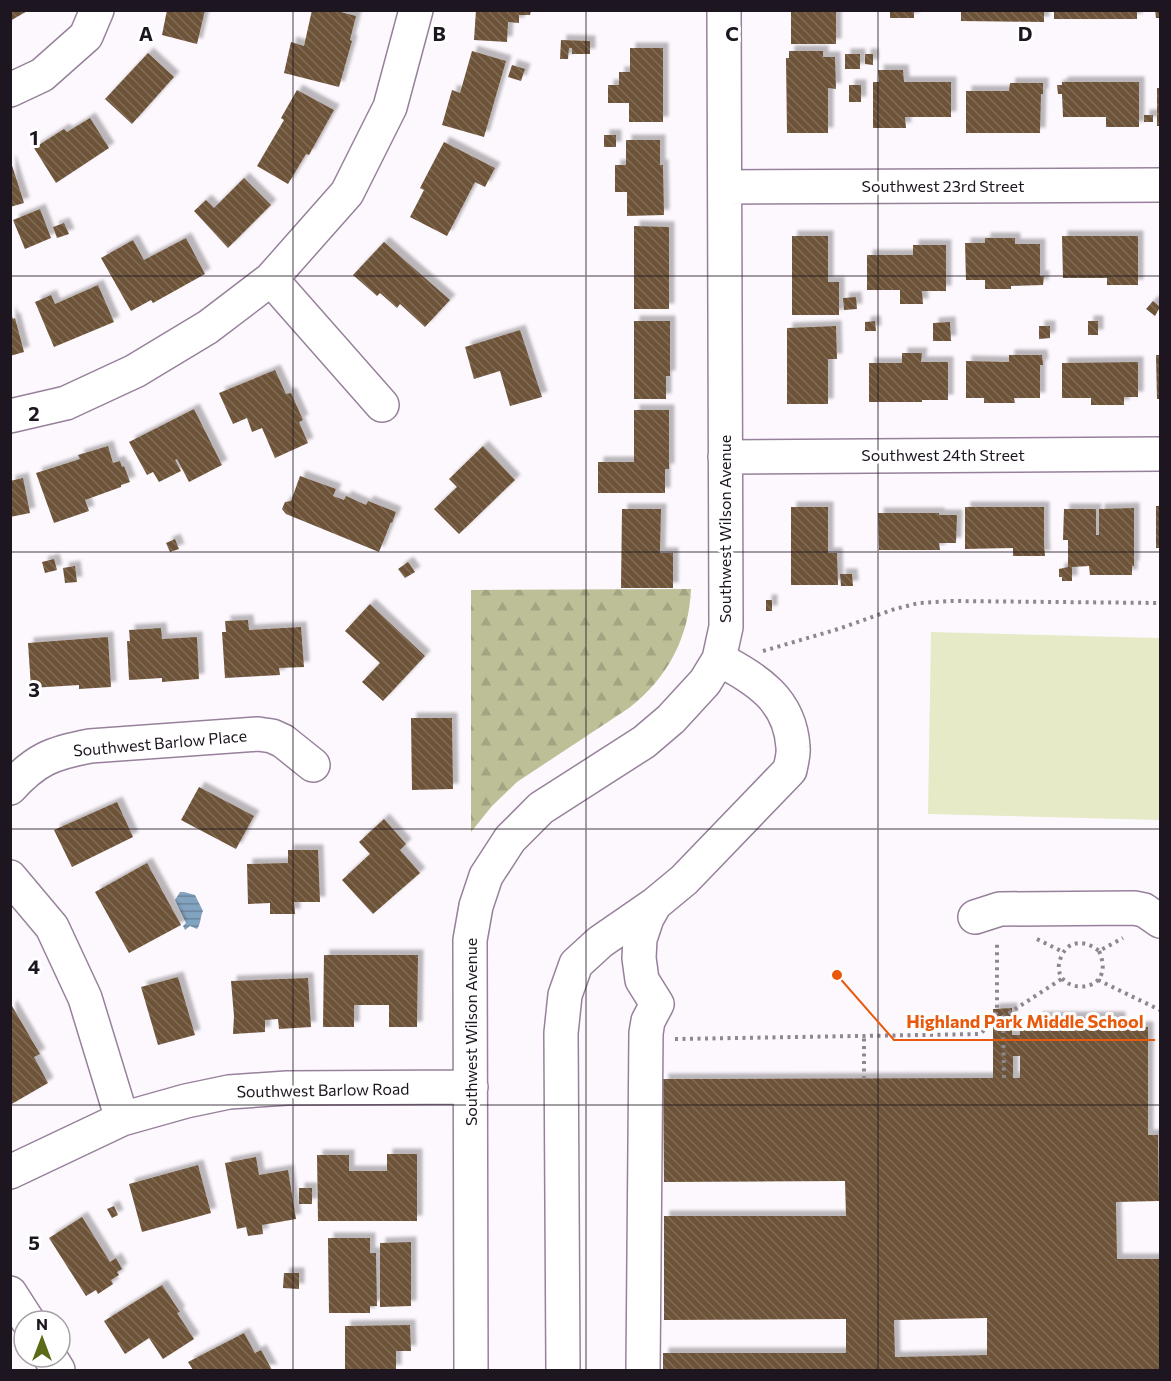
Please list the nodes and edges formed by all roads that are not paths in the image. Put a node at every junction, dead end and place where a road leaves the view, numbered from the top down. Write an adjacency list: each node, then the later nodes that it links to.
1 (97, 10): 4 (street)
2 (416, 10): 7 (street)
3 (724, 10): 6 (street, Southwest Wilson Avenue)
4 (10, 90)
5 (1161, 185): 6 (street, Southwest 23rd Street)
6 (725, 187): 11 (street, Southwest Wilson Avenue)
7 (271, 279): 8 (street); 9 (street)
8 (382, 405)
9 (10, 417)
10 (1161, 454): 11 (street, Southwest 24th Street)
11 (725, 457): 12 (street, Southwest Wilson Avenue)
12 (719, 660): 16 (street); 19 (street, Southwest Wilson Avenue)
13 (313, 765): 14 (street, Southwest Barlow Place)
14 (10, 788)
15 (10, 877): 20 (street)
16 (655, 904): 25 (street); 26 (street)
17 (1159, 920): 18 (street)
18 (986, 926)
19 (471, 1087): 20 (street, Southwest Barlow Road); 24 (street, Southwest Wilson Avenue)
20 (122, 1119): 21 (street, Southwest Barlow Road)
21 (10, 1172)
22 (10, 1293): 23 (street)
23 (20, 1309)
24 (471, 1371)
25 (563, 1371)
26 (643, 1371)

